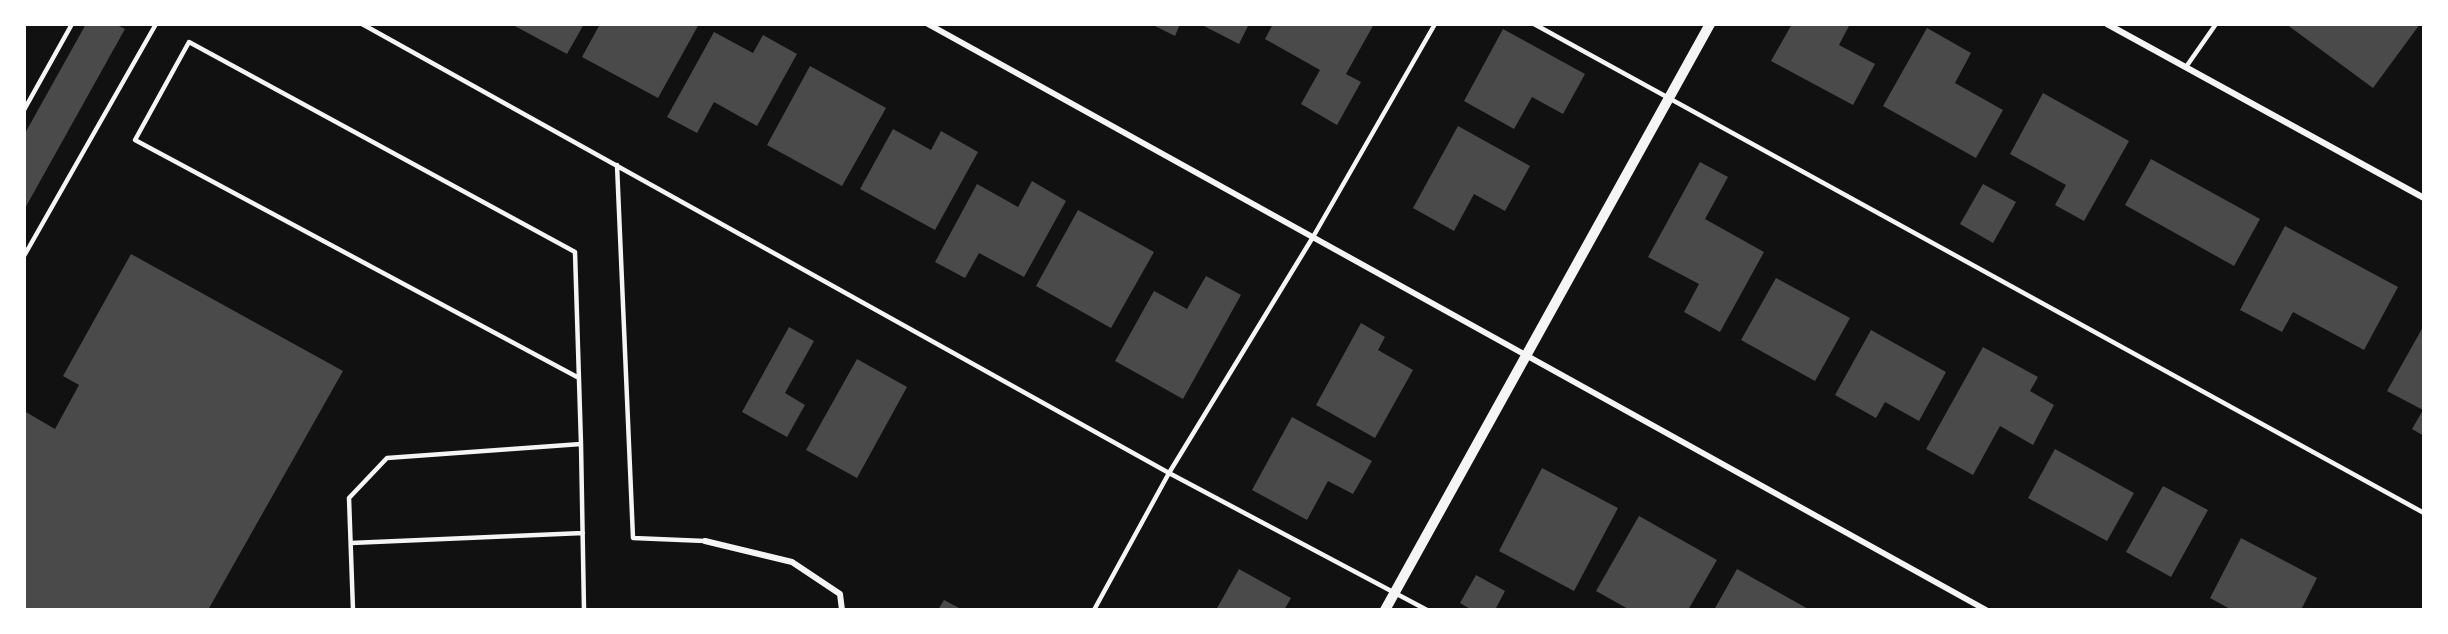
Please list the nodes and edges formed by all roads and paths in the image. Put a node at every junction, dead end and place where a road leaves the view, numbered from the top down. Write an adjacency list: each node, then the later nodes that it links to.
1 (72, 24): 12 (lane)
2 (156, 24): 16 (lane)
3 (362, 24): 13 (lane)
4 (928, 24): 15 (street)
5 (1435, 24): 15 (lane)
6 (1534, 24): 11 (lane)
7 (1710, 24): 11 (street)
8 (2107, 24): 10 (street)
9 (2216, 24): 10 (lane)
10 (2186, 67): 14 (street)
11 (1669, 98): 17 (street); 21 (lane)
12 (24, 110)
13 (616, 165): 20 (lane); 23 (lane)
14 (2424, 198)
15 (1313, 237): 17 (street); 20 (lane)
16 (24, 256)
17 (1526, 355): 25 (street); 32 (street)
18 (579, 378): 18 (lane); 19 (lane)
19 (581, 444): 22 (lane); 24 (lane)
20 (1169, 473): 25 (lane); 29 (lane)
21 (2424, 513)
22 (583, 533): 24 (lane); 27 (lane)
23 (705, 541): 28 (street)
24 (351, 543): 26 (lane)
25 (1395, 592): 30 (street); 31 (lane)
26 (353, 610)
27 (584, 610)
28 (842, 610)
29 (1094, 610)
30 (1385, 610)
31 (1427, 610)
32 (1986, 610)

